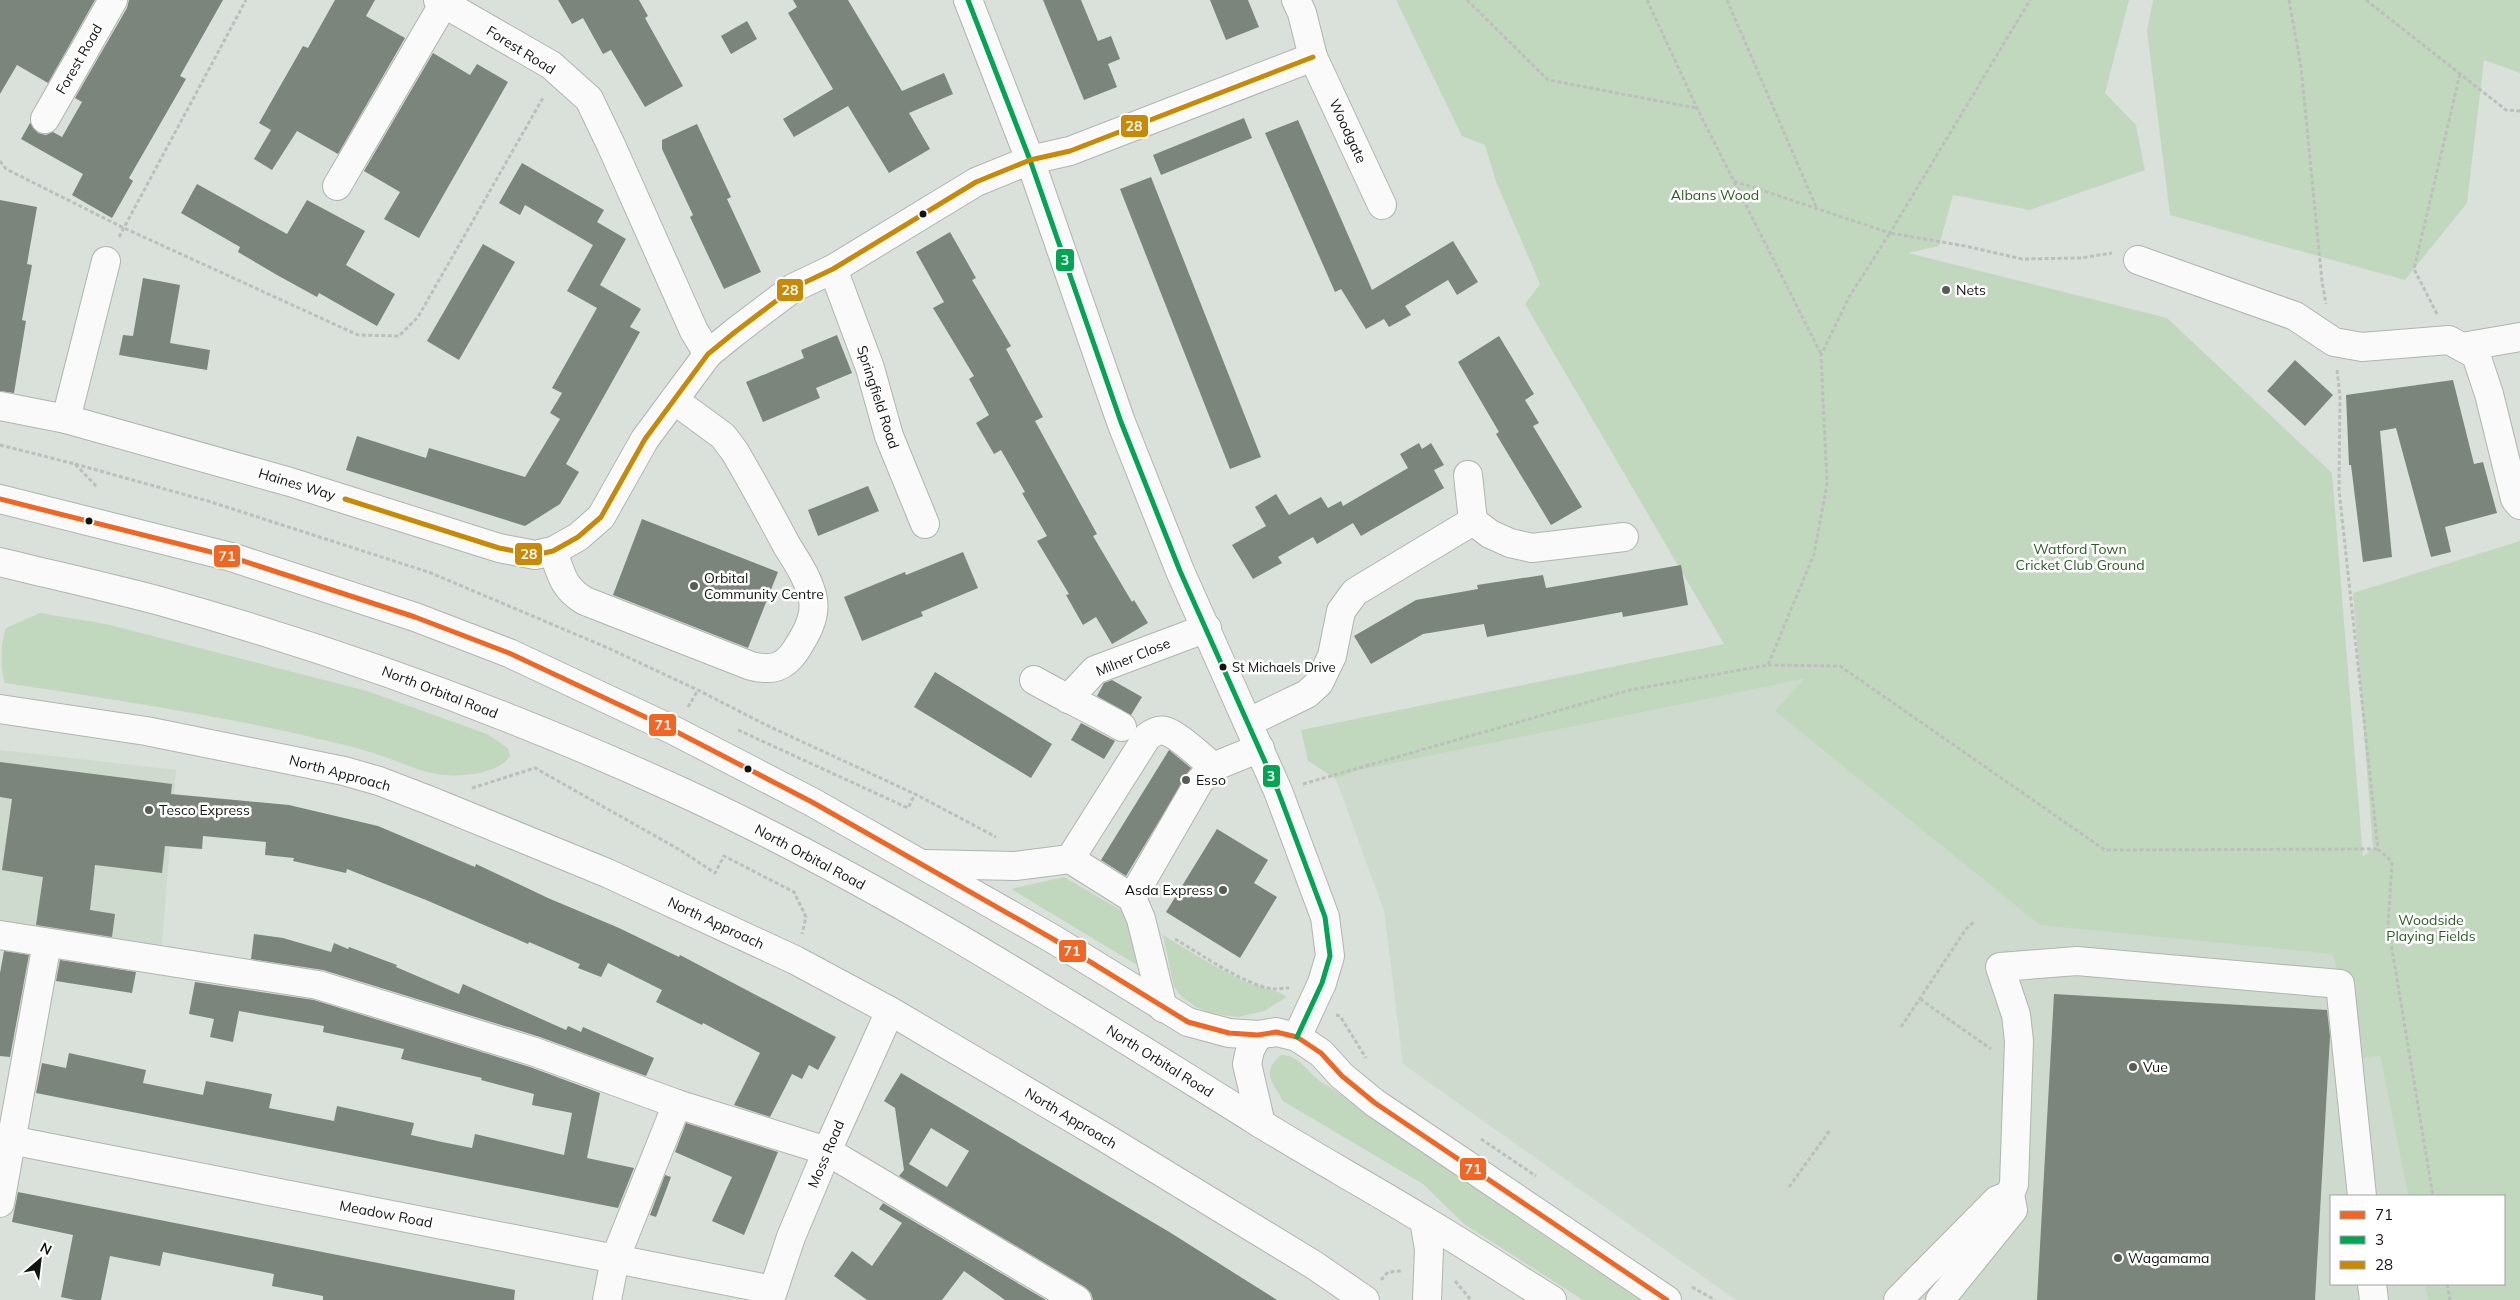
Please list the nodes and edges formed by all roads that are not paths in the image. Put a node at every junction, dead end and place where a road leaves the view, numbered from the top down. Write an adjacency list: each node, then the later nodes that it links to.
1 (113, 0): 6 (main road, Forest Road)
2 (968, 0): 7 (main road)
3 (1296, 0): 5 (main road, Woodgate)
4 (441, 2): 8 (main road); 15 (main road, Forest Road)
5 (1314, 57): 7 (main road); 9 (main road, Woodgate)
6 (45, 119)
7 (1030, 160): 12 (main road, Haines Way); 27 (main road)
8 (337, 186)
9 (1382, 205)
10 (2138, 260): 14 (main road)
11 (106, 262): 18 (main road)
12 (833, 270): 15 (main road, Haines Way); 23 (main road, Springfield Road)
13 (2520, 337): 14 (main road)
14 (2456, 343): 21 (main road)
15 (708, 354): 16 (main road, Haines Way)
16 (674, 400): 25 (main road, Haines Way); 25 (main road)
17 (0, 406): 18 (main road, Haines Way)
18 (66, 419): 25 (main road, Haines Way)
19 (1468, 475): 22 (main road)
20 (0, 499): 36 (main road)
21 (2520, 505)
22 (1473, 521): 24 (main road); 31 (main road)
23 (925, 524)
24 (1624, 537)
25 (553, 551)
26 (0, 562): 45 (main road, North Orbital Road)
27 (1207, 628): 29 (main road, Milner Close); 31 (main road)
28 (1034, 680): 29 (main road)
29 (1068, 699): 32 (main road)
30 (0, 709): 41 (main road, North Approach)
31 (1249, 722): 33 (main road)
32 (1122, 727)
33 (1260, 748): 34 (main road); 43 (main road)
34 (1213, 767): 35 (main road); 37 (main road)
35 (1070, 858): 36 (main road); 37 (main road)
36 (924, 864): 40 (main road)
37 (1132, 898): 40 (main road)
38 (0, 935): 39 (main road)
39 (47, 943): 44 (main road); 46 (main road)
40 (1163, 1008): 42 (main road)
41 (890, 1011): 47 (main road, Moss Road); 57 (main road, North Approach)
42 (1258, 1035): 43 (main road); 45 (main road)
43 (1297, 1036): 60 (main road)
44 (677, 1104): 47 (main road); 52 (main road)
45 (1261, 1124): 51 (main road, North Orbital Road)
46 (6, 1139): 50 (main road); 52 (main road, Meadow Road)
47 (827, 1151): 54 (main road, Moss Road); 56 (main road)
48 (2010, 1195): 49 (main road); 61 (main road); 62 (main road)
49 (2362, 1195)
50 (0, 1203)
51 (1424, 1220): 58 (main road); 59 (main road, North Orbital Road)
52 (615, 1260): 54 (main road, Meadow Road); 55 (main road)
53 (2372, 1285): 63 (main road)
54 (771, 1295)
55 (607, 1300)
56 (1077, 1300)
57 (1365, 1300)
58 (1427, 1300)
59 (1552, 1300)
60 (1667, 1300)
61 (1898, 1300)
62 (1940, 1300)
63 (2374, 1300)

